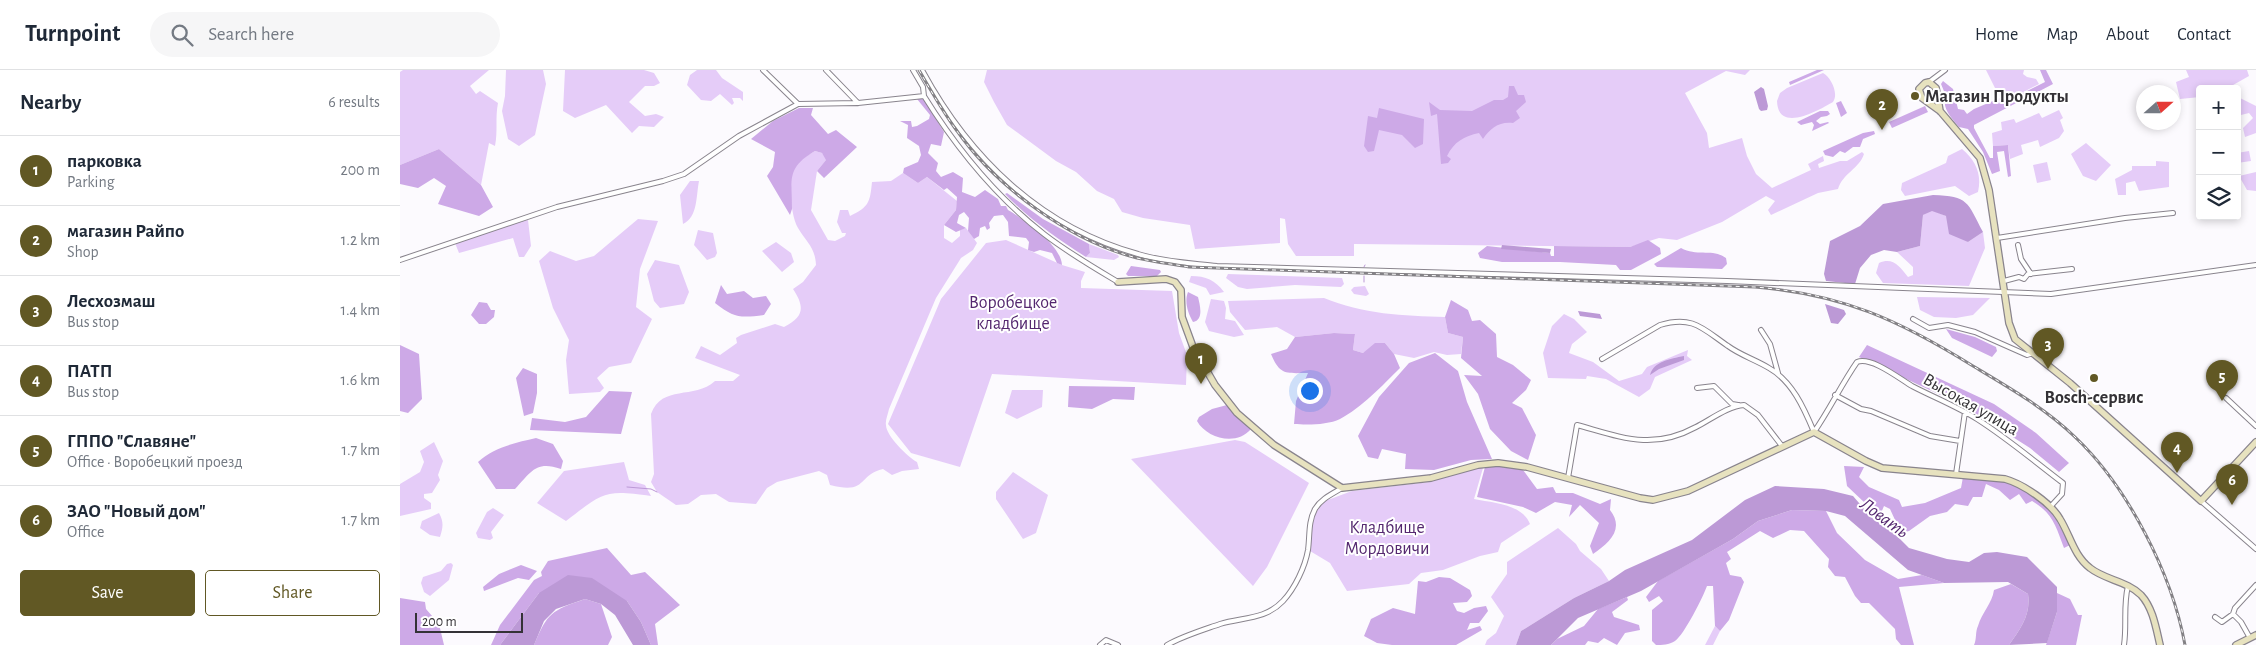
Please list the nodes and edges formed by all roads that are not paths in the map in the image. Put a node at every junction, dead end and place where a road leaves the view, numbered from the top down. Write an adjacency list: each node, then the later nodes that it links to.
1 (763, 70): 9 (street)
2 (826, 70): 8 (street)
3 (913, 70): 7 (street)
4 (922, 70): 20 (street)
5 (1945, 70): 6 (street)
6 (1929, 82): 10 (street); 10 (street)
7 (924, 96): 8 (street); 19 (street)
8 (858, 103): 9 (street)
9 (798, 104): 14 (street)
10 (1940, 111): 12 (street)
11 (2173, 214): 12 (street)
12 (1997, 238): 18 (street)
13 (2018, 245): 17 (street)
14 (400, 260)
15 (2256, 265): 20 (street)
16 (2072, 269): 17 (street)
17 (2031, 274): 18 (street)
18 (2004, 281): 20 (street)
19 (1118, 282): 38 (street)
20 (2006, 294): 23 (street)
21 (1913, 318): 23 (street)
22 (1761, 330): 25 (street)
23 (2033, 354): 39 (street)
24 (1602, 359): 25 (street)
25 (1778, 374): 32 (street)
26 (1697, 388): 29 (street)
27 (1835, 395): 30 (street, Высокая улица); 32 (street); 33 (street)
28 (2226, 398): 31 (street)
29 (1738, 406): 35 (street); 37 (street)
30 (1965, 412): 33 (street); 40 (street, Высокая улица)
31 (2256, 426)
32 (1814, 432): 35 (street); 36 (street)
33 (1960, 441): 36 (street)
34 (2256, 442): 39 (street)
35 (1782, 446): 37 (street)
36 (1956, 474): 40 (street)
37 (1568, 478): 38 (street)
38 (1342, 488): 49 (street)
39 (2201, 501): 41 (street)
40 (2051, 506): 43 (street)
41 (2256, 549)
42 (2256, 585): 44 (street)
43 (2128, 586): 50 (street); 51 (street)
44 (2232, 614): 45 (street); 46 (street)
45 (2215, 617)
46 (2253, 637): 52 (street)
47 (1100, 645): 48 (street)
48 (1118, 645)
49 (1167, 645)
50 (2124, 645)
51 (2160, 645)
52 (2236, 645)

